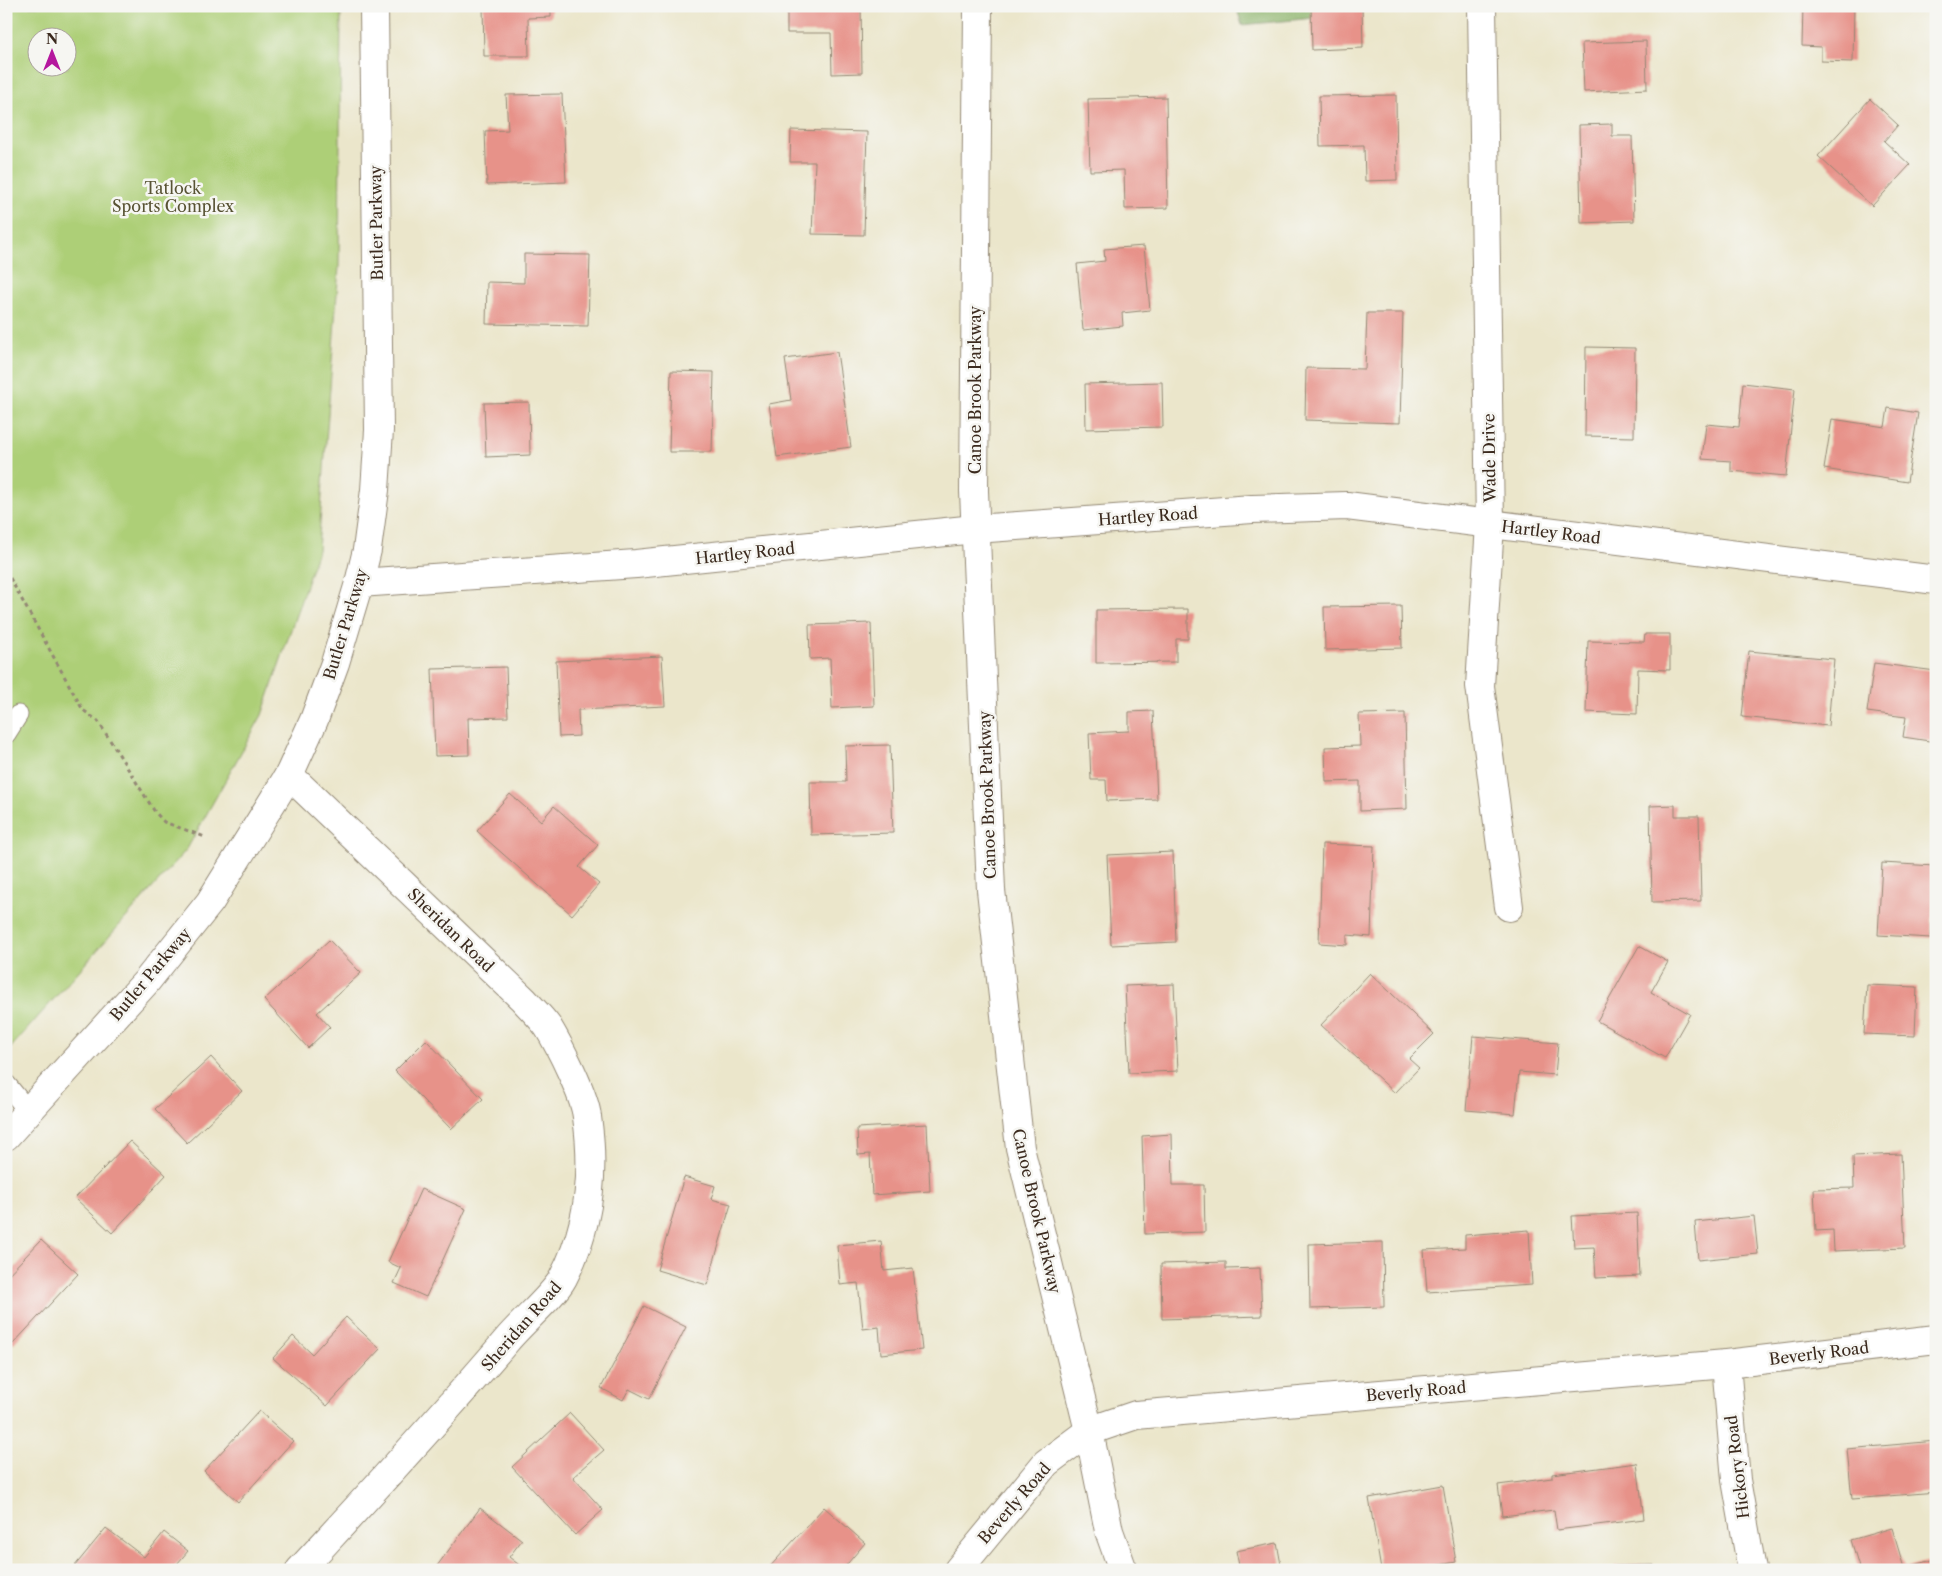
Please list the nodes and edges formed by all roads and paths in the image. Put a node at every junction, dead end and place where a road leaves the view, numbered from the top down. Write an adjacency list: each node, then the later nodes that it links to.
1 (374, 6): 8 (street, Butler Parkway)
2 (978, 6): 5 (street, Canoe Brook Parkway)
3 (1482, 6): 4 (street, Wade Drive)
4 (1490, 524): 5 (street, Hartley Road); 7 (street, Hartley Road); 13 (street, Wade Drive)
5 (975, 529): 8 (street, Hartley Road); 19 (street, Canoe Brook Parkway)
6 (6, 571): 12 (path)
7 (1936, 580)
8 (359, 583): 11 (street, Butler Parkway)
9 (18, 715): 10 (lane)
10 (6, 734)
11 (289, 775): 15 (street, Butler Parkway); 20 (street, Sheridan Road)
12 (205, 837)
13 (1509, 907)
14 (6, 1084): 15 (lane)
15 (29, 1112): 16 (street, Butler Parkway)
16 (6, 1136)
17 (1936, 1339): 18 (street, Beverly Road)
18 (1726, 1364): 19 (street, Beverly Road); 23 (street, Hickory Road)
19 (1089, 1431): 21 (street, Beverly Road); 22 (street, Canoe Brook Parkway)
20 (300, 1570)
21 (958, 1570)
22 (1122, 1570)
23 (1752, 1570)

